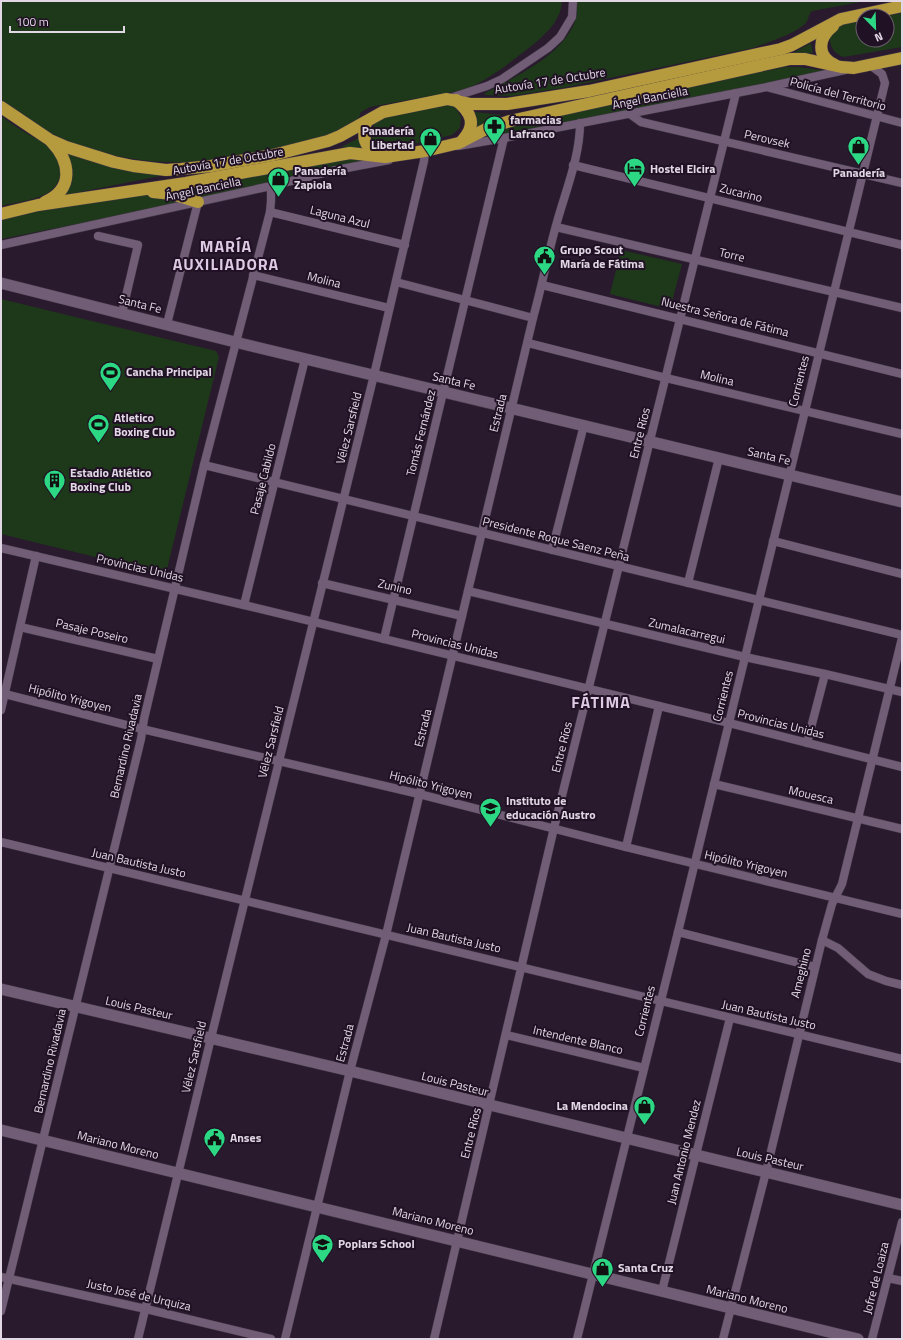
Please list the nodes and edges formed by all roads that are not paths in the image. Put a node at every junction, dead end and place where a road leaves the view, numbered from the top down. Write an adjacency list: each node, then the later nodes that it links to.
1 (573, 1): 11 (street)
2 (881, 6): 3 (highway, Autovía 17 de Octubre); 4 (highway, Autovía 17 de Octubre)
3 (902, 6)
4 (842, 19): 7 (highway); 11 (highway, Autovía 17 de Octubre)
5 (902, 58): 6 (highway, Autovía 17 de Octubre)
6 (870, 65): 8 (highway, Autovía 17 de Octubre); 14 (street, Corrientes)
7 (841, 67): 8 (highway, Autovía 17 de Octubre); 21 (highway, Autovía 17 de Octubre)
8 (854, 68): 9 (street, Ángel Banciella)
9 (767, 87): 10 (street, Ángel Banciella); 14 (street, Policía del Territorio)
10 (736, 93): 13 (street, Ángel Banciella); 20 (street, Entre Ríos)
11 (451, 99): 15 (highway, Autovía 17 de Octubre); 21 (highway)
12 (1, 106): 19 (highway, Autovía 17 de Octubre)
13 (630, 114): 16 (street, Ángel Banciella); 20 (street, Perovsek)
14 (877, 118): 17 (street, Policía del Territorio); 26 (street, Corrientes)
15 (366, 122): 19 (highway, Autovía 17 de Octubre); 24 (highway)
16 (580, 123): 18 (street, Ángel Banciella); 25 (street, Estrada)
17 (902, 123)
18 (504, 138): 21 (street, Ángel Banciella); 47 (street, Tomás Fernández)
19 (50, 140): 32 (highway)
20 (725, 142): 26 (street, Perovsek); 30 (street, Entre Ríos)
21 (455, 145): 22 (highway, Autovía 17 de Octubre)
22 (425, 151): 23 (highway, Autovía 17 de Octubre); 39 (street, Vélez Sarsfield)
23 (410, 154): 24 (highway, Autovía 17 de Octubre); 28 (street, Ángel Banciella)
24 (377, 156): 29 (highway, Autovía 17 de Octubre)
25 (573, 165): 30 (street, Zucarino); 35 (street, Estrada)
26 (863, 173): 27 (street, Perovsek); 36 (street, Corrientes)
27 (902, 183)
28 (271, 186): 31 (street, Ángel Banciella); 33 (street, Bernardino Rivadavia)
29 (134, 191): 31 (highway); 32 (highway, Autovía 17 de Octubre)
30 (710, 198): 36 (street, Zucarino); 41 (street, Entre Ríos)
31 (198, 202): 38 (street, Ángel Banciella); 53 (street)
32 (38, 205): 34 (highway, Autovía 17 de Octubre)
33 (270, 212): 39 (street, Laguna Azul); 42 (street, Bernardino Rivadavia)
34 (1, 214)
35 (556, 227): 41 (street, Torre); 45 (street, Estrada)
36 (848, 232): 40 (street, Zucarino); 46 (street, Corrientes)
37 (98, 236): 50 (street)
38 (1, 245)
39 (405, 245): 43 (street, Vélez Sarsfield)
40 (902, 245)
41 (695, 259): 46 (street, Torre); 52 (street, Entre Ríos)
42 (253, 275): 48 (street, Molina); 54 (street, Bernardino Rivadavia)
43 (396, 282): 47 (street); 48 (street, Vélez Sarsfield)
44 (1, 283): 50 (street, Santa Fe)
45 (542, 285): 51 (street, Estrada); 52 (street, Nuestra Señora de Fátima)
46 (833, 292): 49 (street, Torre); 56 (street, Corrientes)
47 (465, 299): 51 (street); 61 (street, Tomás Fernández)
48 (389, 308): 59 (street, Vélez Sarsfield)
49 (902, 308)
50 (122, 313): 53 (street, Santa Fe)
51 (533, 318): 55 (street, Estrada)
52 (680, 318): 56 (street, Nuestra Señora de Fátima); 60 (street, Entre Ríos)
53 (167, 324): 54 (street, Santa Fe)
54 (235, 342): 57 (street, Santa Fe); 68 (street, Bernardino Rivadavia)
55 (528, 343): 60 (street, Molina); 62 (street, Estrada)
56 (819, 352): 58 (street, Nuestra Señora de Fátima); 63 (street, Corrientes)
57 (305, 359): 59 (street, Santa Fe); 70 (street, Pasaje Cabildo)
58 (902, 374)
59 (374, 375): 61 (street, Santa Fe); 71 (street, Vélez Sarsfield)
60 (666, 378): 63 (street, Molina); 66 (street, Entre Ríos)
61 (443, 391): 62 (street, Santa Fe); 73 (street, Tomás Fernández)
62 (512, 408): 64 (street, Santa Fe); 74 (street, Estrada)
63 (804, 411): 65 (street, Molina); 69 (street, Corrientes)
64 (584, 425): 66 (street, Santa Fe); 77 (street)
65 (902, 434)
66 (650, 441): 67 (street, Santa Fe); 79 (street, Entre Ríos)
67 (719, 458): 69 (street, Santa Fe); 82 (street)
68 (204, 466): 70 (street, Presidente Roque Saenz Peña); 83 (street, Bernardino Rivadavia)
69 (789, 474): 72 (street, Santa Fe); 75 (street, Corrientes)
70 (274, 483): 71 (street, Presidente Roque Saenz Peña); 87 (street, Pasaje Cabildo)
71 (343, 500): 73 (street, Presidente Roque Saenz Peña); 81 (street, Vélez Sarsfield)
72 (902, 502)
73 (413, 516): 74 (street, Presidente Roque Saenz Peña); 85 (street, Tomás Fernández)
74 (482, 533): 77 (street, Presidente Roque Saenz Peña); 84 (street, Estrada)
75 (773, 541): 80 (street); 86 (street, Corrientes)
76 (1, 548): 78 (street, Provincias Unidas)
77 (552, 550): 79 (street, Presidente Roque Saenz Peña)
78 (36, 556): 83 (street, Provincias Unidas); 91 (street)
79 (619, 566): 82 (street, Presidente Roque Saenz Peña); 90 (street, Entre Ríos)
80 (902, 574)
81 (322, 583): 85 (street, Zunino); 89 (street, Vélez Sarsfield)
82 (688, 583): 86 (street, Presidente Roque Saenz Peña)
83 (174, 588): 87 (street, Provincias Unidas); 97 (street, Bernardino Rivadavia)
84 (468, 591): 88 (street, Estrada); 90 (street, Zumalacarregui)
85 (393, 599): 88 (street, Zunino); 94 (street, Tomás Fernández)
86 (759, 601): 92 (street, Presidente Roque Saenz Peña); 96 (street, Corrientes)
87 (244, 605): 89 (street, Provincias Unidas)
88 (462, 616): 95 (street, Estrada)
89 (312, 622): 94 (street, Provincias Unidas); 109 (street, Vélez Sarsfield)
90 (605, 625): 96 (street, Zumalacarregui); 100 (street, Entre Ríos)
91 (20, 627): 97 (street, Pasaje Poseiro); 102 (street)
92 (902, 635)
93 (902, 638): 99 (street, Ameghino)
94 (384, 639): 95 (street, Provincias Unidas)
95 (452, 656): 100 (street, Provincias Unidas); 112 (street, Estrada)
96 (745, 657): 98 (street, Zumalacarregui); 105 (street, Corrientes)
97 (158, 659): 106 (street, Bernardino Rivadavia)
98 (824, 674): 99 (street, Zumalacarregui); 107 (street)
99 (889, 688): 101 (street, Zumalacarregui); 108 (street, Ameghino)
100 (589, 689): 103 (street, Provincias Unidas); 114 (street, Entre Ríos)
101 (902, 692)
102 (3, 694): 104 (street); 106 (street, Hipólito Yrigoyen)
103 (659, 706): 105 (street, Provincias Unidas); 117 (street)
104 (1, 710)
105 (729, 723): 107 (street, Provincias Unidas); 111 (street, Corrientes)
106 (142, 730): 109 (street, Hipólito Yrigoyen); 119 (street, Bernardino Rivadavia)
107 (807, 743): 108 (street, Provincias Unidas)
108 (872, 759): 110 (street, Provincias Unidas); 113 (street, Ameghino)
109 (278, 761): 112 (street, Hipólito Yrigoyen); 121 (street, Vélez Sarsfield)
110 (902, 767)
111 (714, 784): 113 (street, Mouesca); 118 (street, Corrientes)
112 (419, 794): 114 (street, Hipólito Yrigoyen); 124 (street, Estrada)
113 (857, 818): 115 (street, Mouesca); 120 (street, Ameghino)
114 (554, 828): 117 (street, Hipólito Yrigoyen); 126 (street, Entre Ríos)
115 (902, 829)
116 (1, 842): 119 (street, Juan Bautista Justo)
117 (626, 847): 118 (street, Hipólito Yrigoyen)
118 (694, 864): 120 (street, Hipólito Yrigoyen); 123 (street, Corrientes)
119 (110, 869): 121 (street, Juan Bautista Justo); 131 (street, Bernardino Rivadavia)
120 (836, 897): 122 (street, Hipólito Yrigoyen); 125 (street, Ameghino)
121 (244, 900): 124 (street, Juan Bautista Justo); 135 (street, Vélez Sarsfield)
122 (902, 914)
123 (678, 932): 127 (street); 130 (street, Corrientes)
124 (386, 935): 126 (street, Juan Bautista Justo); 138 (street, Estrada)
125 (822, 940): 127 (street, Ameghino); 128 (street)
126 (522, 967): 130 (street, Juan Bautista Justo); 134 (street, Entre Ríos)
127 (815, 967): 133 (street, Ameghino)
128 (902, 985)
129 (1, 989): 131 (street, Louis Pasteur)
130 (660, 1001): 132 (street, Juan Bautista Justo); 137 (street, Corrientes)
131 (75, 1007): 135 (street, Louis Pasteur); 142 (street, Bernardino Rivadavia)
132 (730, 1018): 133 (street, Juan Bautista Justo); 143 (street, Juan Antonio Mendez)
133 (799, 1034): 136 (street, Juan Bautista Justo); 144 (street, Ameghino)
134 (506, 1035): 137 (street, Intendente Blanco); 139 (street, Entre Ríos)
135 (210, 1038): 138 (street, Louis Pasteur); 145 (street, Vélez Sarsfield)
136 (902, 1059)
137 (644, 1068): 141 (street, Corrientes)
138 (350, 1071): 139 (street, Louis Pasteur); 147 (street, Estrada)
139 (490, 1106): 141 (street, Louis Pasteur); 149 (street, Entre Ríos)
140 (1, 1130): 142 (street, Mariano Moreno)
141 (627, 1139): 143 (street, Louis Pasteur); 151 (street, Corrientes)
142 (43, 1140): 145 (street, Mariano Moreno); 152 (street, Bernardino Rivadavia)
143 (696, 1156): 144 (street, Louis Pasteur); 155 (street, Juan Antonio Mendez)
144 (766, 1172): 146 (street, Louis Pasteur); 156 (street, Ameghino)
145 (179, 1173): 147 (street, Mariano Moreno); 157 (street, Vélez Sarsfield)
146 (902, 1205)
147 (317, 1206): 149 (street, Mariano Moreno); 161 (street, Estrada)
148 (902, 1222): 150 (street, Jofre de Loaiza)
149 (457, 1240): 151 (street, Mariano Moreno); 162 (street, Entre Ríos)
150 (898, 1254): 153 (street, Jofre de Loaiza)
151 (593, 1274): 155 (street, Mariano Moreno); 163 (street, Corrientes)
152 (5, 1278): 157 (street, Justo José de Urquiza); 158 (street, Bernardino Rivadavia)
153 (888, 1278): 154 (street); 166 (street, Jofre de Loaiza)
154 (902, 1281)
155 (662, 1291): 156 (street, Mariano Moreno)
156 (731, 1308): 164 (street, Ameghino); 165 (street, Mariano Moreno)
157 (146, 1309): 159 (street, Vélez Sarsfield); 160 (street, Justo José de Urquiza)
158 (1, 1311)
159 (138, 1339)
160 (271, 1339)
161 (285, 1339)
162 (434, 1339)
163 (577, 1339)
164 (723, 1339)
165 (858, 1339)
166 (872, 1339)

